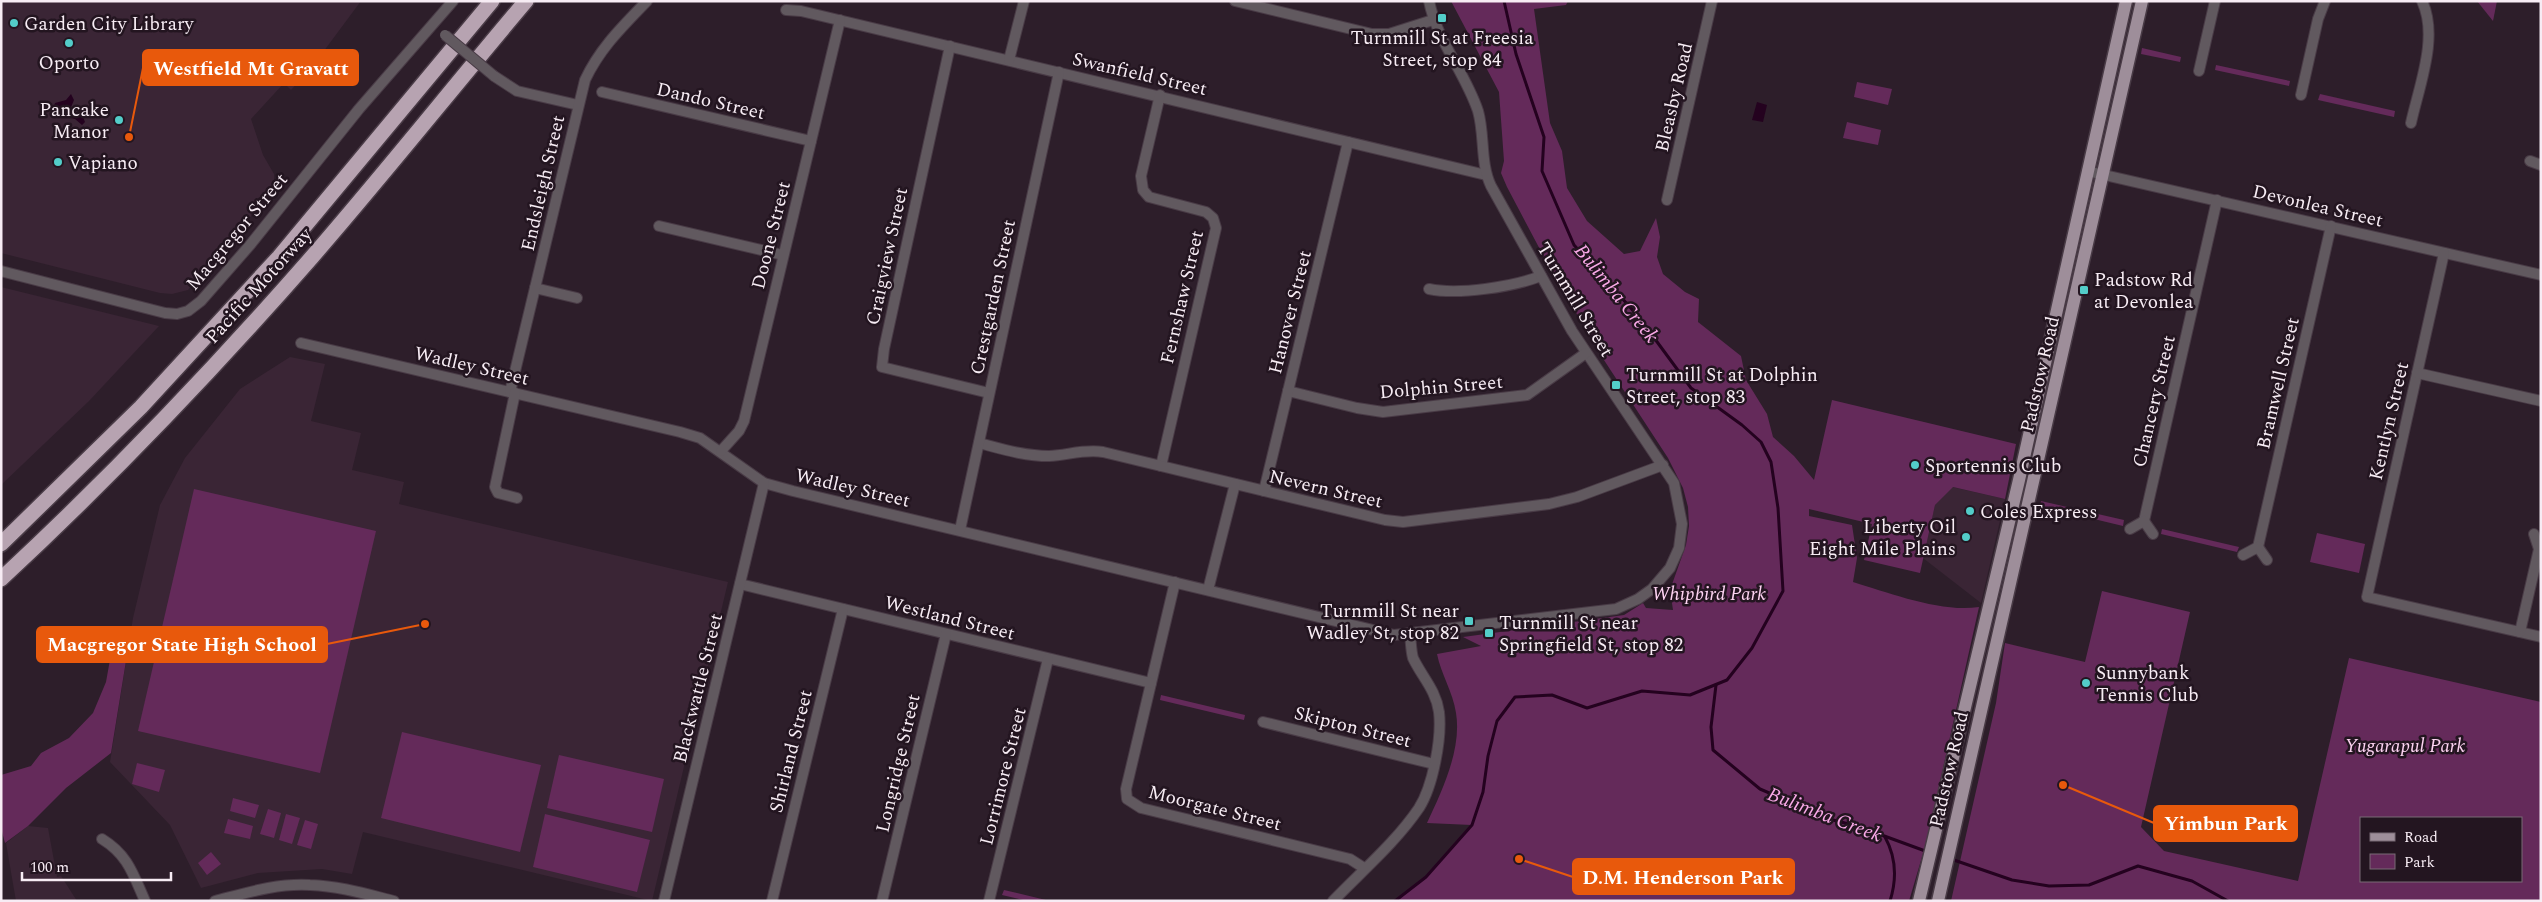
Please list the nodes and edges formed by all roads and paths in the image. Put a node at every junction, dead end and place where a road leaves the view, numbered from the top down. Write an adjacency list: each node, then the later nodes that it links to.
1 (452, 1): 17 (street, Macgregor Street)
2 (492, 1): 66 (highway, Pacific Motorway)
3 (526, 1): 70 (highway, Pacific Motorway)
4 (646, 1): 25 (street, Endsleigh Street)
5 (1024, 1): 19 (street)
6 (1234, 1): 16 (street)
7 (1429, 1): 16 (street)
8 (1712, 1): 34 (street, Bleasby Road)
9 (2126, 1): 31 (main road, Padstow Road)
10 (2142, 1): 32 (main road, Padstow Road)
11 (2215, 1): 20 (street)
12 (2325, 1): 23 (street)
13 (2422, 1): 26 (street)
14 (786, 10): 15 (street, Swanfield Street)
15 (840, 20): 18 (street, Swanfield Street); 27 (street, Doone Street)
16 (1433, 20): 33 (street)
17 (432, 24): 25 (street, bridge); 40 (street, Macgregor Street)
18 (950, 46): 19 (street, Swanfield Street); 51 (street, Craigview Street)
19 (1009, 60): 21 (street, Swanfield Street)
20 (2199, 71)
21 (1059, 72): 24 (street, Swanfield Street); 51 (street, Crestgarden Street)
22 (602, 92): 27 (street, Dando Street)
23 (2301, 95)
24 (1160, 96): 28 (street, Swanfield Street); 56 (street, Fernshaw Street)
25 (578, 105): 43 (street, Endsleigh Street)
26 (2411, 123)
27 (812, 141): 39 (street, Doone Street)
28 (1348, 142): 33 (street, Swanfield Street); 49 (street, Hanover Street)
29 (2530, 161): 30 (street)
30 (2541, 165)
31 (2087, 171): 32 (street, Devonlea Street); 85 (main road, Padstow Road)
32 (2103, 174): 35 (street, Devonlea Street); 94 (main road, Padstow Road)
33 (1486, 175): 42 (street, Turnmill Street)
34 (1667, 200)
35 (2217, 200): 37 (street, Devonlea Street); 61 (street, Chancery Street)
36 (659, 226): 39 (street)
37 (2331, 226): 38 (street, Devonlea Street); 67 (street, Bramwell Street)
38 (2444, 252): 41 (street, Devonlea Street); 48 (street, Kentlyn Street)
39 (784, 255): 54 (street, Doone Street)
40 (1, 271)
41 (2541, 275)
42 (1541, 276): 44 (street); 47 (street, Turnmill Street)
43 (535, 288): 45 (street); 50 (street, Endsleigh Street)
44 (1429, 289)
45 (577, 298)
46 (301, 343): 50 (street, Wadley Street)
47 (1586, 353): 49 (street, Dolphin Street); 55 (street, Turnmill Street)
48 (2417, 373): 52 (street); 75 (street, Kentlyn Street)
49 (1288, 391): 59 (street, Hanover Street)
50 (513, 393): 54 (street, Wadley Street); 60 (street, Endsleigh Street)
51 (989, 393): 53 (street, Crestgarden Street)
52 (2541, 401)
53 (979, 443): 56 (street, Nevern Street); 63 (street, Crestgarden Street)
54 (721, 451): 57 (street, Wadley Street)
55 (1663, 464): 59 (street, Nevern Street); 77 (street, Turnmill Street)
56 (1161, 466): 58 (street, Nevern Street)
57 (764, 483): 63 (street, Wadley Street); 72 (street, Blackwattle Street)
58 (1235, 484): 59 (street, Nevern Street); 73 (street)
59 (1264, 491)
60 (517, 498)
61 (2144, 522): 62 (street); 64 (street)
62 (2130, 529)
63 (960, 530): 71 (street, Wadley Street)
64 (2153, 534)
65 (2534, 534): 75 (street)
66 (1, 544)
67 (2258, 547): 68 (street); 69 (street)
68 (2243, 555)
69 (2267, 560)
70 (1, 579)
71 (1175, 582): 73 (street, Wadley Street); 80 (street, Moorgate Street)
72 (740, 584): 74 (street, Westland Street); 89 (street, Blackwattle Street)
73 (1208, 590): 77 (street, Wadley Street)
74 (843, 608): 76 (street, Westland Street); 90 (street, Shirland Street)
75 (2520, 632): 78 (street)
76 (946, 634): 79 (street, Westland Street); 91 (street, Longridge Street)
77 (1410, 635): 82 (street)
78 (2541, 637)
79 (1048, 659): 80 (street, Westland Street); 92 (street, Lorrimore Street)
80 (1151, 683): 84 (street, Moorgate Street)
81 (1263, 722): 82 (street, Skipton Street)
82 (1434, 764): 84 (street)
83 (102, 839): 86 (street)
84 (1364, 868): 93 (street)
85 (1919, 899)
86 (145, 901)
87 (215, 901): 88 (street)
88 (394, 901)
89 (664, 901)
90 (772, 901)
91 (882, 901)
92 (990, 901)
93 (1334, 901)
94 (1938, 901)

